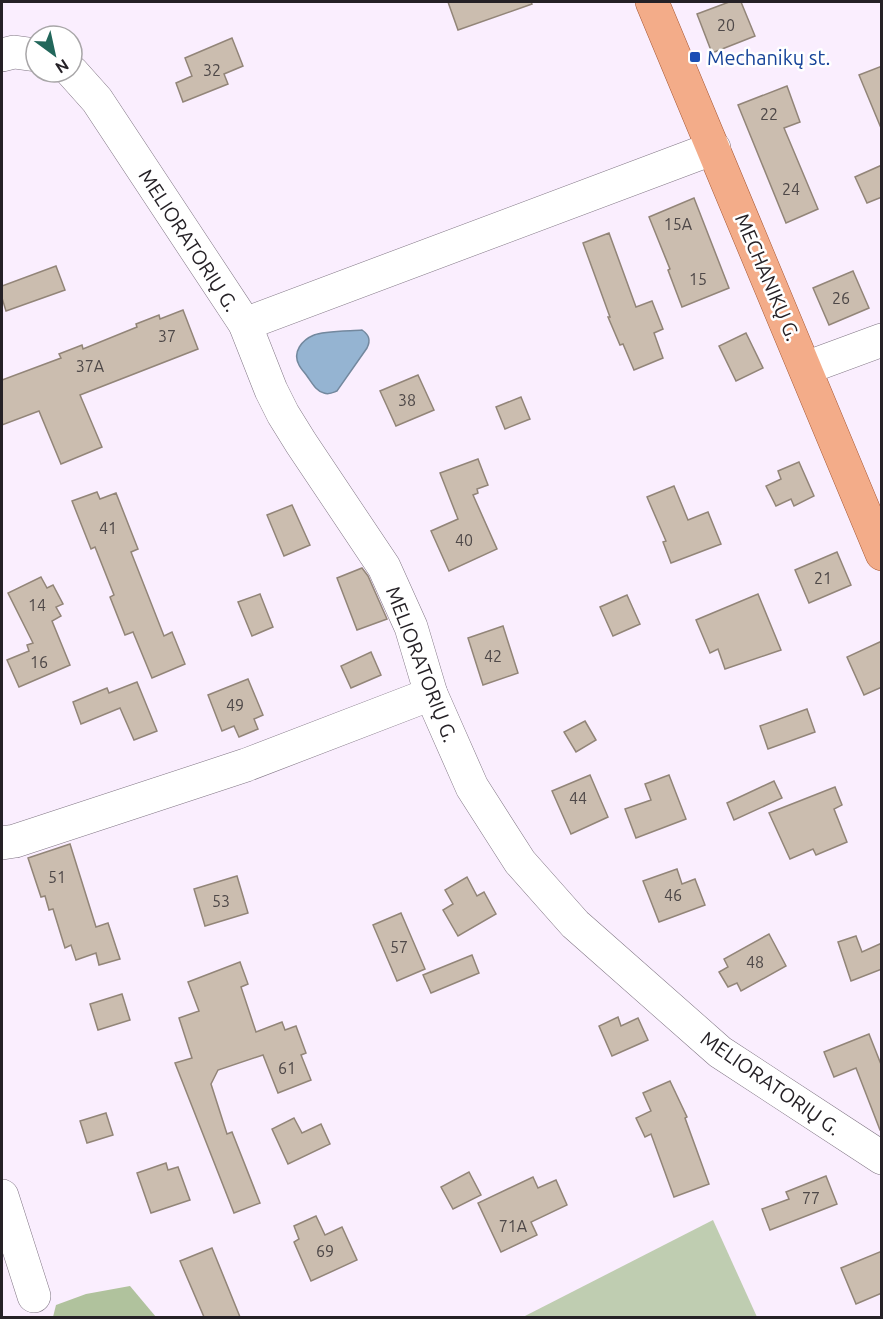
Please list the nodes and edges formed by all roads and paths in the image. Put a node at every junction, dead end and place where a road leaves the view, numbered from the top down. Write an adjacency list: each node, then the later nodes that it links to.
1 (652, 2): 5 (main road, MECHANIKŲ G.)
2 (24, 54): 3 (street)
3 (2, 55)
4 (83, 84): 6 (street, MELIORATORIŲ G.)
5 (714, 148): 6 (street); 8 (main road, MECHANIKŲ G.)
6 (244, 324): 10 (street, MELIORATORIŲ G.)
7 (882, 340): 8 (street)
8 (806, 369): 9 (main road, MECHANIKŲ G.)
9 (882, 554)
10 (431, 693): 11 (street); 12 (street, MELIORATORIŲ G.)
11 (2, 843)
12 (882, 1158)
13 (2, 1196): 14 (street)
14 (34, 1296)

